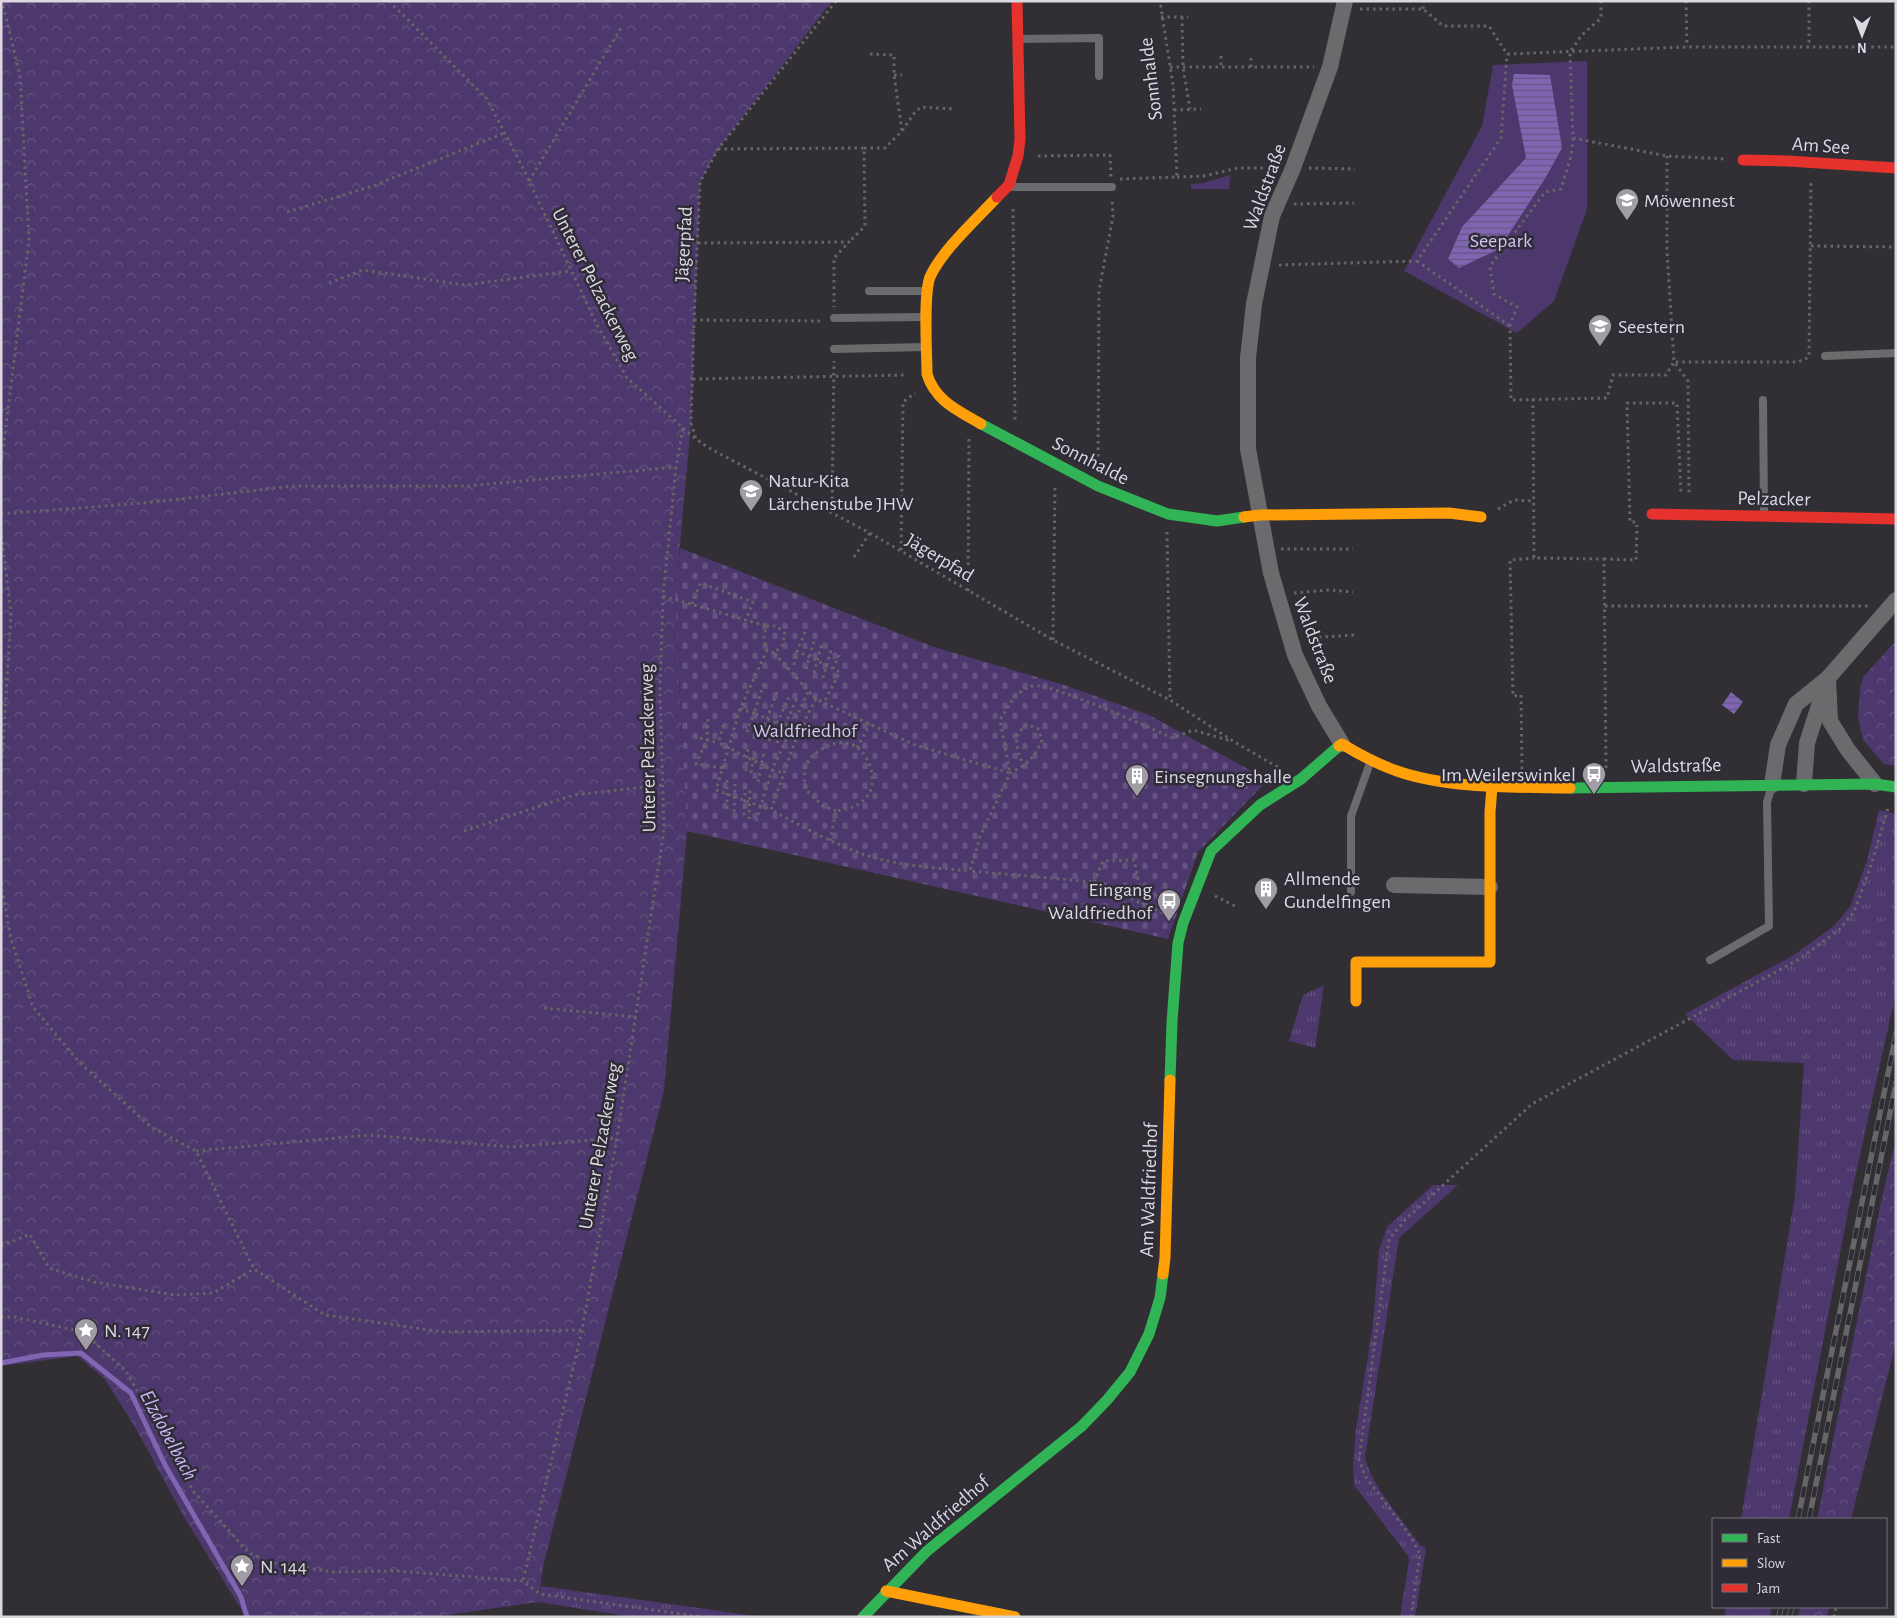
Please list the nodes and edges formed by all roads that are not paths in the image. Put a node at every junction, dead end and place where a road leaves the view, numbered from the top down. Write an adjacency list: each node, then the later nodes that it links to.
1 (1018, 1): 3 (street)
2 (1345, 5): 19 (street, Waldstraße)
3 (1018, 39): 4 (lane); 8 (street)
4 (1099, 76)
5 (1743, 160): 6 (street, Am See)
6 (1896, 168)
7 (1111, 183): 8 (lane)
8 (1011, 187): 10 (street)
9 (868, 292): 10 (lane)
10 (928, 292): 11 (street)
11 (927, 317): 12 (lane); 13 (street)
12 (834, 318)
13 (926, 347): 14 (lane); 19 (street, Sonnhalde)
14 (834, 349)
15 (1896, 354): 16 (lane)
16 (1825, 356)
17 (1763, 400): 21 (lane)
18 (1652, 514): 21 (street, Pelzacker)
19 (1260, 515): 20 (street, Sonnhalde); 25 (street, Waldstraße)
20 (1481, 517)
21 (1764, 517): 22 (street, Pelzacker)
22 (1896, 519)
23 (1894, 603): 24 (street)
24 (1828, 678): 27 (street); 28 (street); 29 (street)
25 (1342, 744): 26 (street, Waldstraße); 37 (street, Am Waldfriedhof)
26 (1371, 762): 30 (street, Waldstraße); 34 (lane)
27 (1804, 784): 28 (street, Waldstraße); 29 (street, Waldstraße)
28 (1875, 784): 31 (street, Waldstraße)
29 (1772, 785): 30 (street, Waldstraße); 35 (lane)
30 (1492, 786): 33 (street)
31 (1894, 791)
32 (1394, 885): 33 (street)
33 (1490, 887): 36 (street)
34 (1350, 892)
35 (1710, 960)
36 (1356, 1000)
37 (886, 1591): 38 (street, Am Waldfriedhof); 39 (street)
38 (863, 1617)
39 (1015, 1617)

